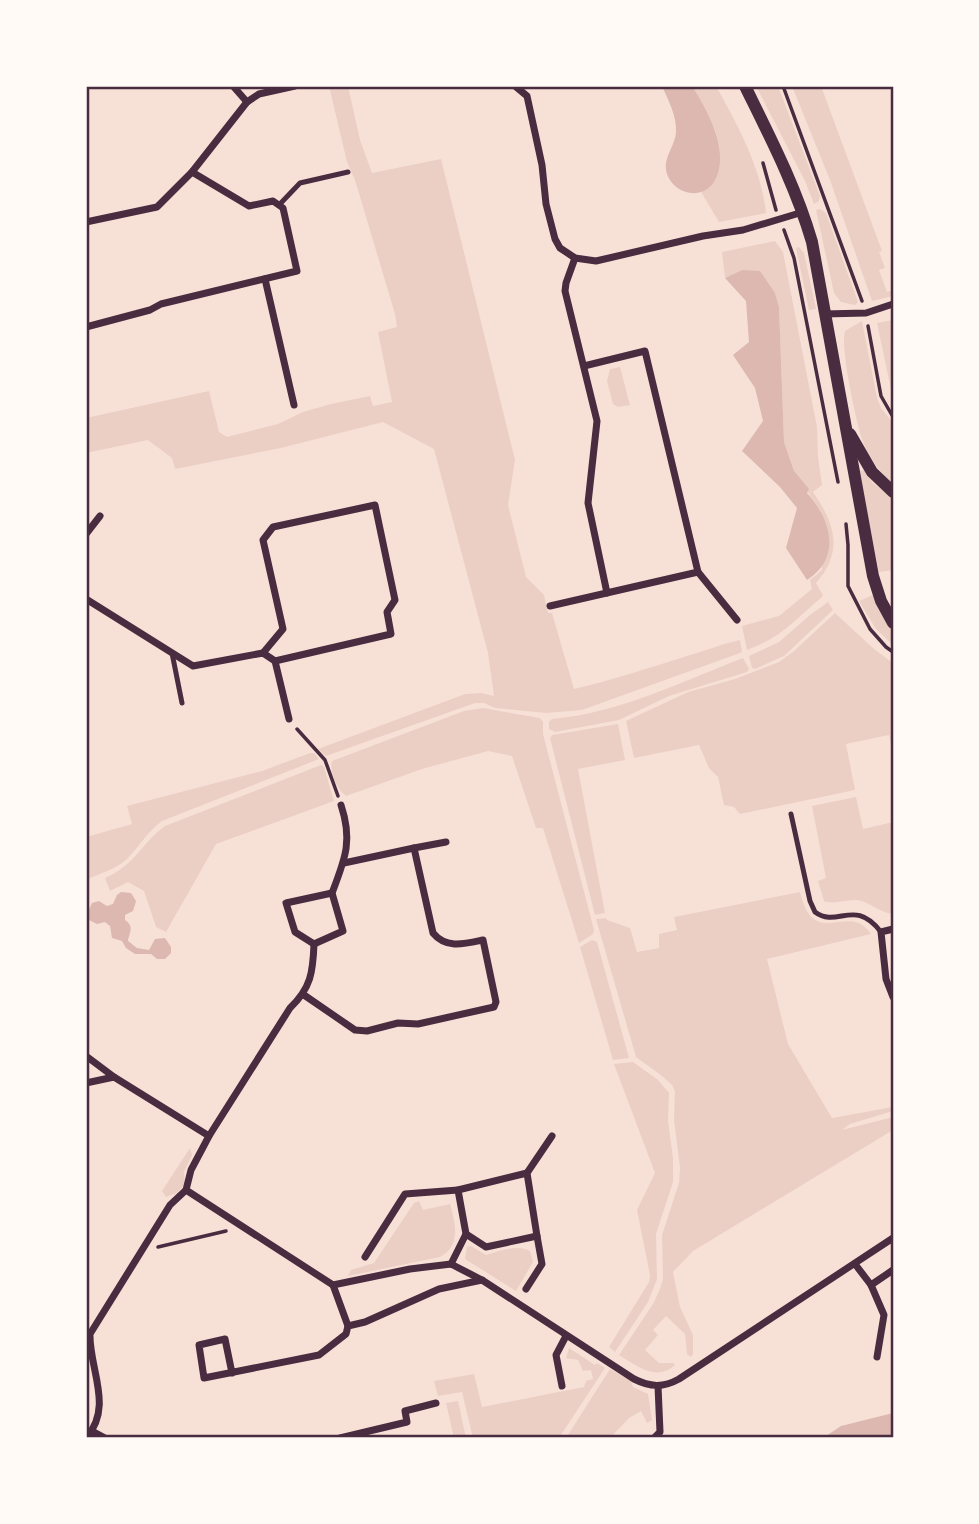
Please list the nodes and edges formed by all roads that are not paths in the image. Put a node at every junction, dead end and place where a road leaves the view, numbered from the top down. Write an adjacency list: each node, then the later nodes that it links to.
1 (233, 86): 5 (street)
2 (295, 86): 5 (street)
3 (515, 86): 11 (street)
4 (745, 86): 9 (street)
5 (247, 102): 6 (street)
6 (192, 172): 8 (street); 10 (street)
7 (348, 172): 8 (lane)
8 (279, 205): 12 (street)
9 (803, 211): 11 (street); 14 (street)
10 (86, 222)
11 (575, 258): 16 (street)
12 (265, 279): 15 (street); 17 (street)
13 (893, 304): 14 (street)
14 (824, 314): 18 (street)
15 (86, 327)
16 (584, 366): 22 (street); 23 (street)
17 (294, 405)
18 (846, 426): 19 (street); 27 (street)
19 (893, 492)
20 (100, 516): 21 (street)
21 (86, 534)
22 (698, 572): 23 (street); 26 (street)
23 (607, 593): 25 (street)
24 (86, 599): 28 (street)
25 (550, 606)
26 (737, 620)
27 (893, 623)
28 (172, 653): 29 (street); 31 (lane)
29 (263, 653): 30 (street); 30 (street)
30 (275, 661): 32 (street)
31 (183, 703)
32 (289, 719)
33 (341, 805): 37 (street)
34 (791, 814): 40 (lane)
35 (446, 842): 36 (street)
36 (414, 848): 37 (street); 42 (street)
37 (344, 863): 38 (street)
38 (332, 893): 41 (street); 41 (street)
39 (893, 929): 40 (street)
40 (881, 932): 43 (street)
41 (314, 944): 42 (street)
42 (304, 995): 47 (street)
43 (893, 997)
44 (86, 1056): 45 (street)
45 (114, 1077): 46 (street); 47 (street)
46 (86, 1083)
47 (209, 1136): 51 (street)
48 (552, 1136): 49 (street)
49 (527, 1173): 50 (street); 53 (street)
50 (458, 1189): 52 (street); 55 (street)
51 (186, 1190): 60 (street); 64 (street)
52 (466, 1234): 53 (street); 56 (street)
53 (537, 1236): 62 (street)
54 (893, 1238): 57 (street)
55 (365, 1257)
56 (451, 1264): 59 (street); 60 (street)
57 (855, 1264): 61 (street); 69 (street)
58 (893, 1270): 61 (street)
59 (482, 1280): 63 (street); 65 (street)
60 (333, 1285): 63 (street)
61 (871, 1285): 66 (street)
62 (526, 1289)
63 (348, 1326): 67 (street)
64 (88, 1333): 71 (street)
65 (566, 1336): 68 (street); 69 (street)
66 (877, 1357)
67 (232, 1373): 67 (street)
68 (562, 1386)
69 (658, 1386): 74 (street)
70 (436, 1402): 73 (street)
71 (89, 1434): 72 (street)
72 (105, 1438)
73 (340, 1438)
74 (654, 1438)

